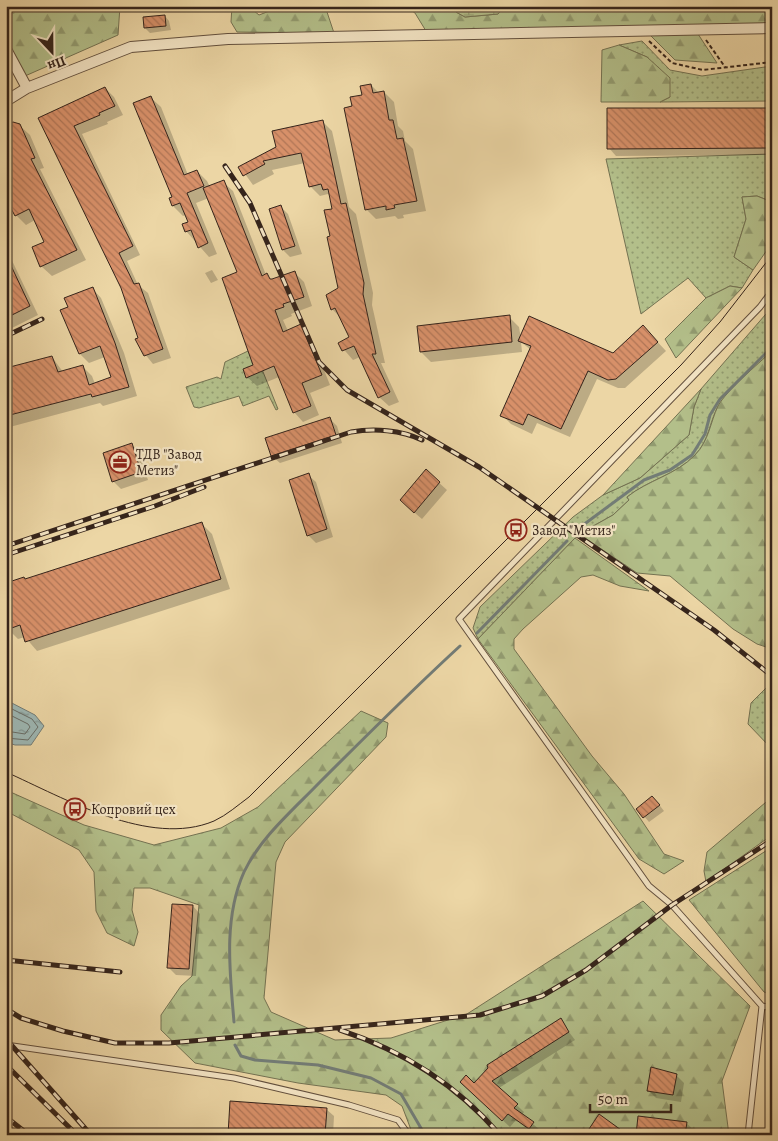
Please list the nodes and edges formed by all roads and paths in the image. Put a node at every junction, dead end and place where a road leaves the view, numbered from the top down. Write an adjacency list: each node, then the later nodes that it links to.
1 (772, 28): 2 (street)
2 (699, 30): 3 (street); 6 (path)
3 (639, 31): 6 (path); 7 (street)
4 (6, 49): 7 (street)
5 (772, 62): 6 (path)
6 (725, 67)
7 (27, 88): 8 (street)
8 (6, 101)
9 (772, 291): 10 (lane)
10 (762, 1006): 11 (lane); 14 (lane)
11 (772, 1008)
12 (6, 1045): 13 (lane)
13 (409, 1135)
14 (748, 1135)

